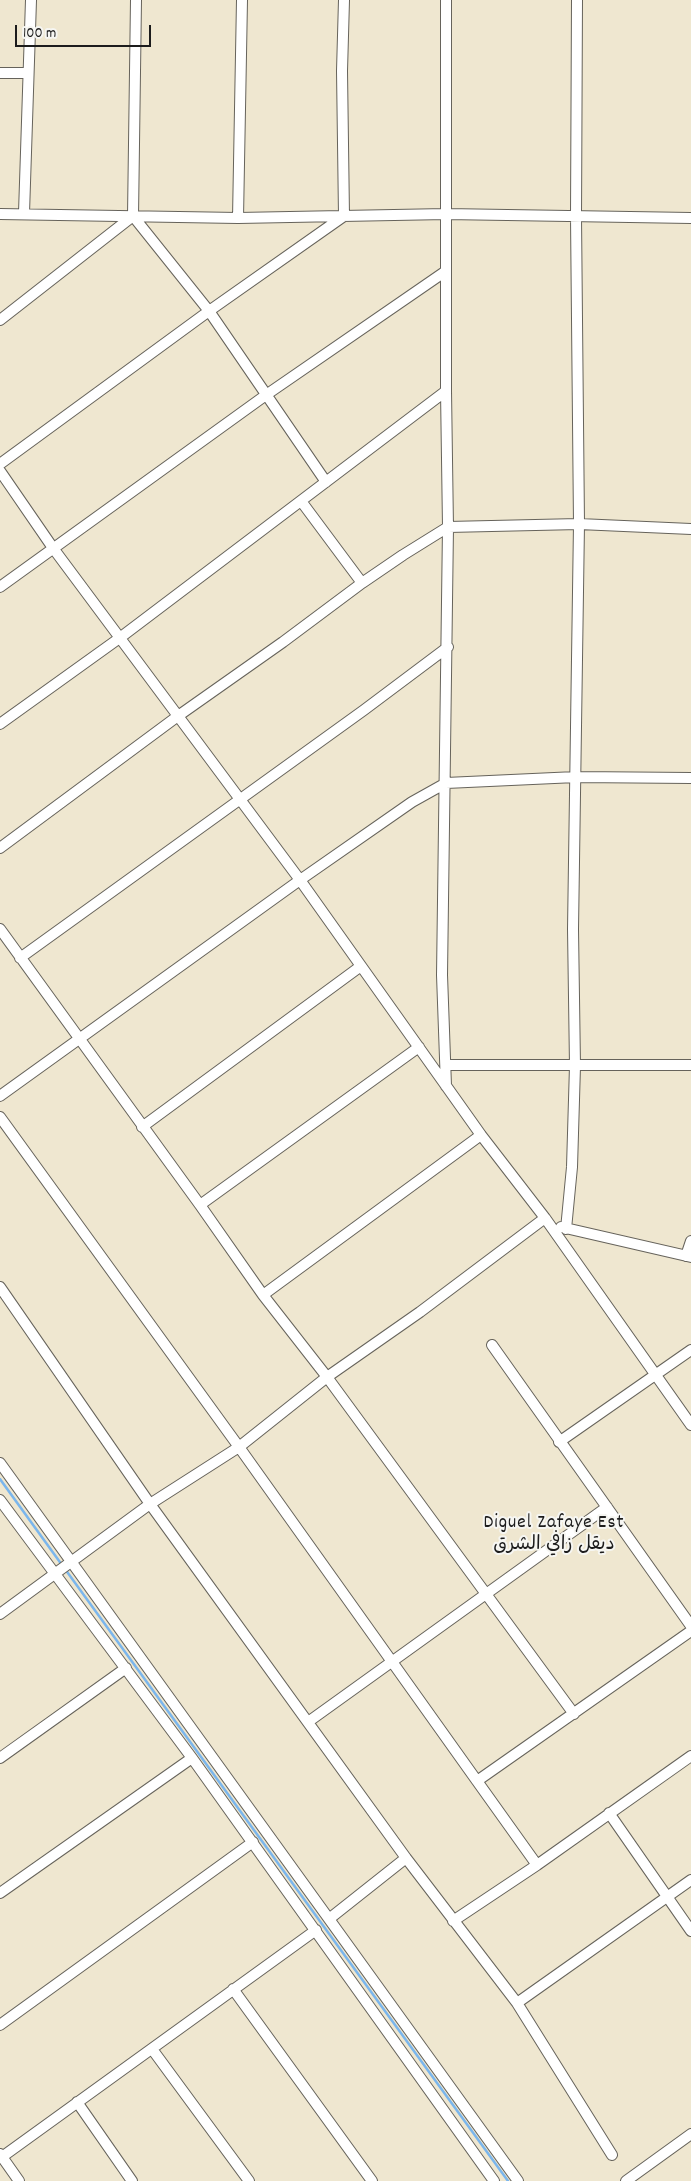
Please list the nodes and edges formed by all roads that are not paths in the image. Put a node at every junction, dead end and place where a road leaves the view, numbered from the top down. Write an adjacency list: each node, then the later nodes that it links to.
1 (31, 0): 8 (street)
2 (136, 0): 12 (street)
3 (242, 0): 15 (street)
4 (344, 0): 13 (street)
5 (446, 0): 11 (street)
6 (577, 0): 14 (street)
7 (0, 73): 8 (street)
8 (28, 73): 9 (street)
9 (24, 213): 10 (street); 12 (street)
10 (0, 214)
11 (446, 214): 13 (street); 14 (street); 17 (street)
12 (133, 216): 15 (street); 18 (street); 19 (street)
13 (344, 216): 15 (street); 18 (street)
14 (576, 217): 16 (street); 26 (street)
15 (238, 218)
16 (691, 218)
17 (446, 271): 20 (street); 21 (street)
18 (209, 311): 21 (street); 22 (street)
19 (0, 320)
20 (446, 391): 24 (street); 27 (street)
21 (266, 395): 24 (street); 29 (street)
22 (0, 464)
23 (0, 471): 29 (street)
24 (326, 482): 25 (street)
25 (301, 501): 30 (street); 32 (street)
26 (579, 524): 27 (street); 28 (street); 36 (street)
27 (448, 528): 30 (street); 33 (street)
28 (691, 529)
29 (53, 548): 31 (street); 32 (street)
30 (362, 583): 34 (street)
31 (0, 587)
32 (121, 637): 34 (street); 35 (street)
33 (448, 647): 38 (street); 39 (street)
34 (178, 716): 39 (street); 40 (street)
35 (0, 724)
36 (576, 777): 37 (street); 38 (street); 49 (street)
37 (691, 778)
38 (446, 783): 41 (street); 47 (street)
39 (240, 799): 41 (street); 43 (street)
40 (0, 848)
41 (300, 880): 44 (street); 45 (street)
42 (0, 929): 43 (street)
43 (20, 958): 45 (street)
44 (362, 966): 46 (street); 53 (street)
45 (80, 1038): 51 (street); 53 (street)
46 (419, 1047): 50 (street); 55 (street)
47 (446, 1065): 49 (street); 50 (street)
48 (691, 1065): 49 (street)
49 (575, 1066): 57 (street)
50 (446, 1086): 54 (street)
51 (0, 1096)
52 (0, 1117): 68 (street)
53 (142, 1127): 55 (street)
54 (481, 1135): 56 (street); 61 (street)
55 (200, 1205): 61 (street)
56 (545, 1218): 57 (street); 64 (street); 65 (street)
57 (566, 1229): 59 (street)
58 (691, 1241): 59 (street)
59 (688, 1256)
60 (0, 1286): 71 (street)
61 (263, 1295): 65 (street)
62 (492, 1345): 67 (street)
63 (691, 1350): 64 (street)
64 (654, 1374): 66 (street); 67 (street)
65 (328, 1378): 68 (street); 75 (street)
66 (691, 1424)
67 (559, 1442): 72 (street)
68 (239, 1447): 71 (street); 79 (street)
69 (0, 1463): 73 (street)
70 (0, 1500): 74 (street)
71 (150, 1504): 73 (street); 82 (street)
72 (607, 1507): 75 (street); 77 (street)
73 (70, 1564): 74 (street); 94 (street)
74 (57, 1573): 76 (street); 80 (street)
75 (487, 1593): 79 (street); 81 (street)
76 (0, 1614)
77 (691, 1626)
78 (691, 1631): 81 (street)
79 (393, 1661): 82 (street); 86 (street)
80 (126, 1668): 84 (street); 85 (street)
81 (574, 1714): 86 (street)
82 (308, 1722): 89 (street)
83 (691, 1756): 87 (street)
84 (0, 1758)
85 (192, 1758): 88 (street); 92 (street)
86 (477, 1781): 90 (street)
87 (609, 1813): 90 (street); 93 (street)
88 (252, 1842): 96 (street); 100 (street)
89 (406, 1858): 94 (street); 95 (street)
90 (536, 1865): 95 (street)
91 (691, 1880): 93 (street)
92 (0, 1893)
93 (667, 1897): 97 (street); 99 (street)
94 (329, 1919): 111 (street)
95 (453, 1921): 99 (street)
96 (316, 1930): 98 (street); 110 (street)
97 (691, 1930)
98 (233, 1989): 101 (street); 109 (street)
99 (517, 2003): 104 (street)
100 (0, 2026)
101 (152, 2049): 102 (street); 108 (street)
102 (77, 2102): 105 (street); 107 (street)
103 (691, 2134): 112 (street)
104 (612, 2155)
105 (1, 2156): 106 (street)
106 (19, 2181)
107 (132, 2181)
108 (249, 2181)
109 (372, 2181)
110 (494, 2181)
111 (518, 2181)
112 (626, 2181)

